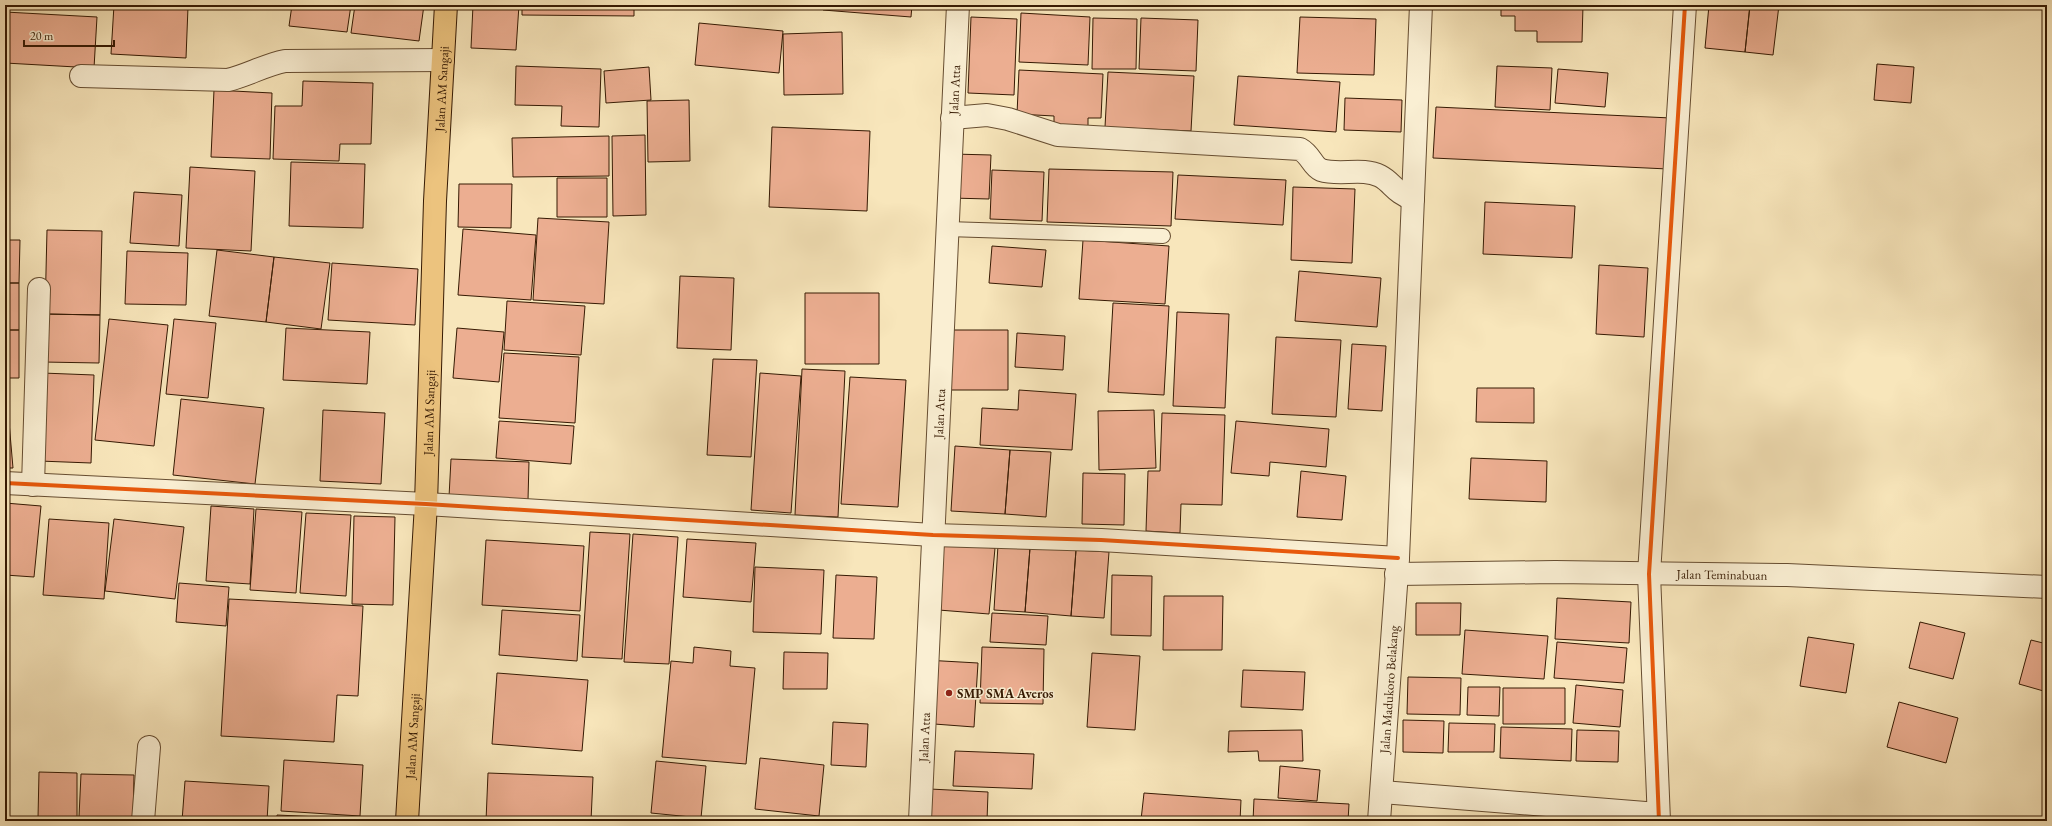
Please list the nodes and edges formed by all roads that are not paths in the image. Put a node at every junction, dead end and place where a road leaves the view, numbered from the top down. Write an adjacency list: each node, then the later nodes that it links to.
1 (446, 5): 5 (highway, Jalan AM Sangaji)
2 (958, 5): 7 (street, Jalan Atta)
3 (1421, 5): 8 (street, Jalan Madukoro Belakang)
4 (1685, 5): 17 (street)
5 (443, 60): 6 (street); 14 (highway, Jalan AM Sangaji)
6 (81, 76)
7 (952, 118): 8 (street); 9 (street, Jalan Atta)
8 (1412, 199): 16 (street, Jalan Madukoro Belakang)
9 (947, 229): 10 (lane); 15 (street, Jalan Atta)
10 (1163, 236)
11 (39, 289): 13 (street)
12 (5, 483): 13 (street, Jalan Teminabuan)
13 (33, 485): 14 (street, Jalan Teminabuan)
14 (426, 504): 15 (street, Jalan Teminabuan); 23 (highway, Jalan AM Sangaji)
15 (933, 535): 16 (street, Jalan Teminabuan); 24 (street, Jalan Atta)
16 (1397, 566): 17 (street, Jalan Teminabuan); 20 (street, Jalan Madukoro Belakang)
17 (1649, 574): 18 (street, Jalan Teminabuan); 21 (street)
18 (2047, 587)
19 (149, 747): 22 (street)
20 (1382, 792): 21 (street); 25 (street, Jalan Madukoro Belakang)
21 (1658, 817)
22 (143, 821)
23 (407, 821)
24 (920, 821)
25 (1379, 821)

